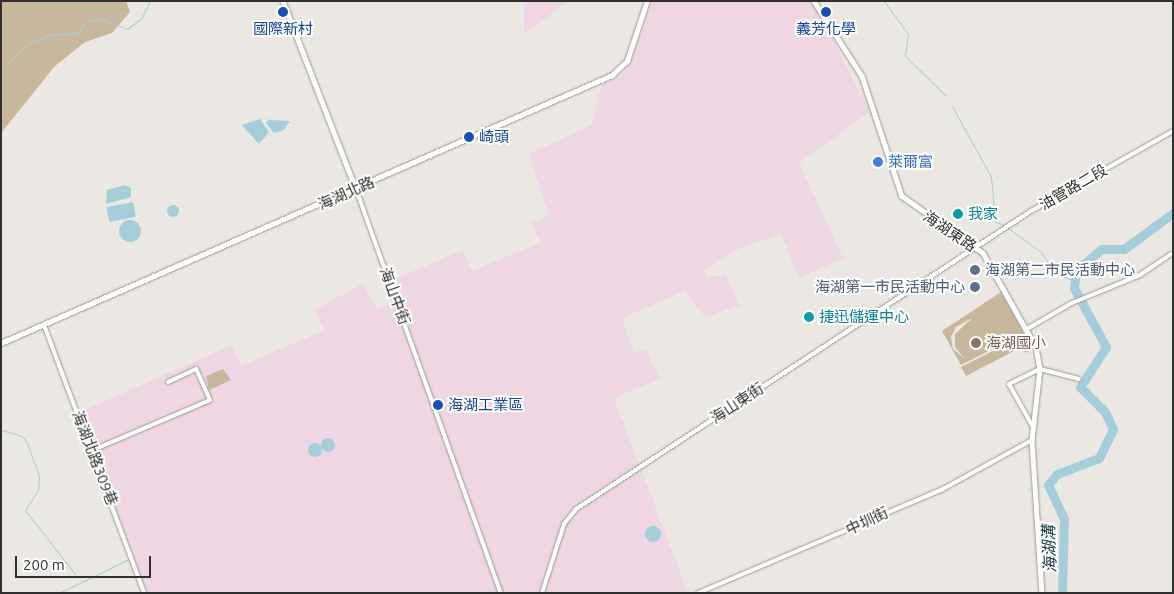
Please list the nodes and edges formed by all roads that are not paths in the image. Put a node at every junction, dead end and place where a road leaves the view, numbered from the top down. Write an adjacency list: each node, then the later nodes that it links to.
1 (283, 1): 5 (street, 海山中街)
2 (647, 1): 5 (street, 海湖北路)
3 (814, 1): 6 (street, 海湖東路)
4 (1173, 131): 6 (street, 油管路二段)
5 (356, 189): 8 (street, 海湖北路); 18 (street, 海山中街)
6 (976, 248): 9 (street, 海湖東路); 19 (street, 海山東街)
7 (1173, 253): 9 (street)
8 (44, 325): 10 (street, 海湖北路); 16 (street, 海湖北路309巷)
9 (1025, 330): 11 (street, 海湖東路)
10 (1, 343)
11 (1040, 369): 12 (street); 14 (street, 海湖東路); 14 (street)
12 (1079, 379)
13 (168, 382): 16 (street)
14 (1032, 427): 15 (street, 海湖東路)
15 (1032, 440): 20 (street, 中圳街); 21 (street, 海湖東路)
16 (92, 450): 17 (street, 海湖北路309巷)
17 (144, 593)
18 (501, 593)
19 (542, 593)
20 (698, 593)
21 (1042, 593)

